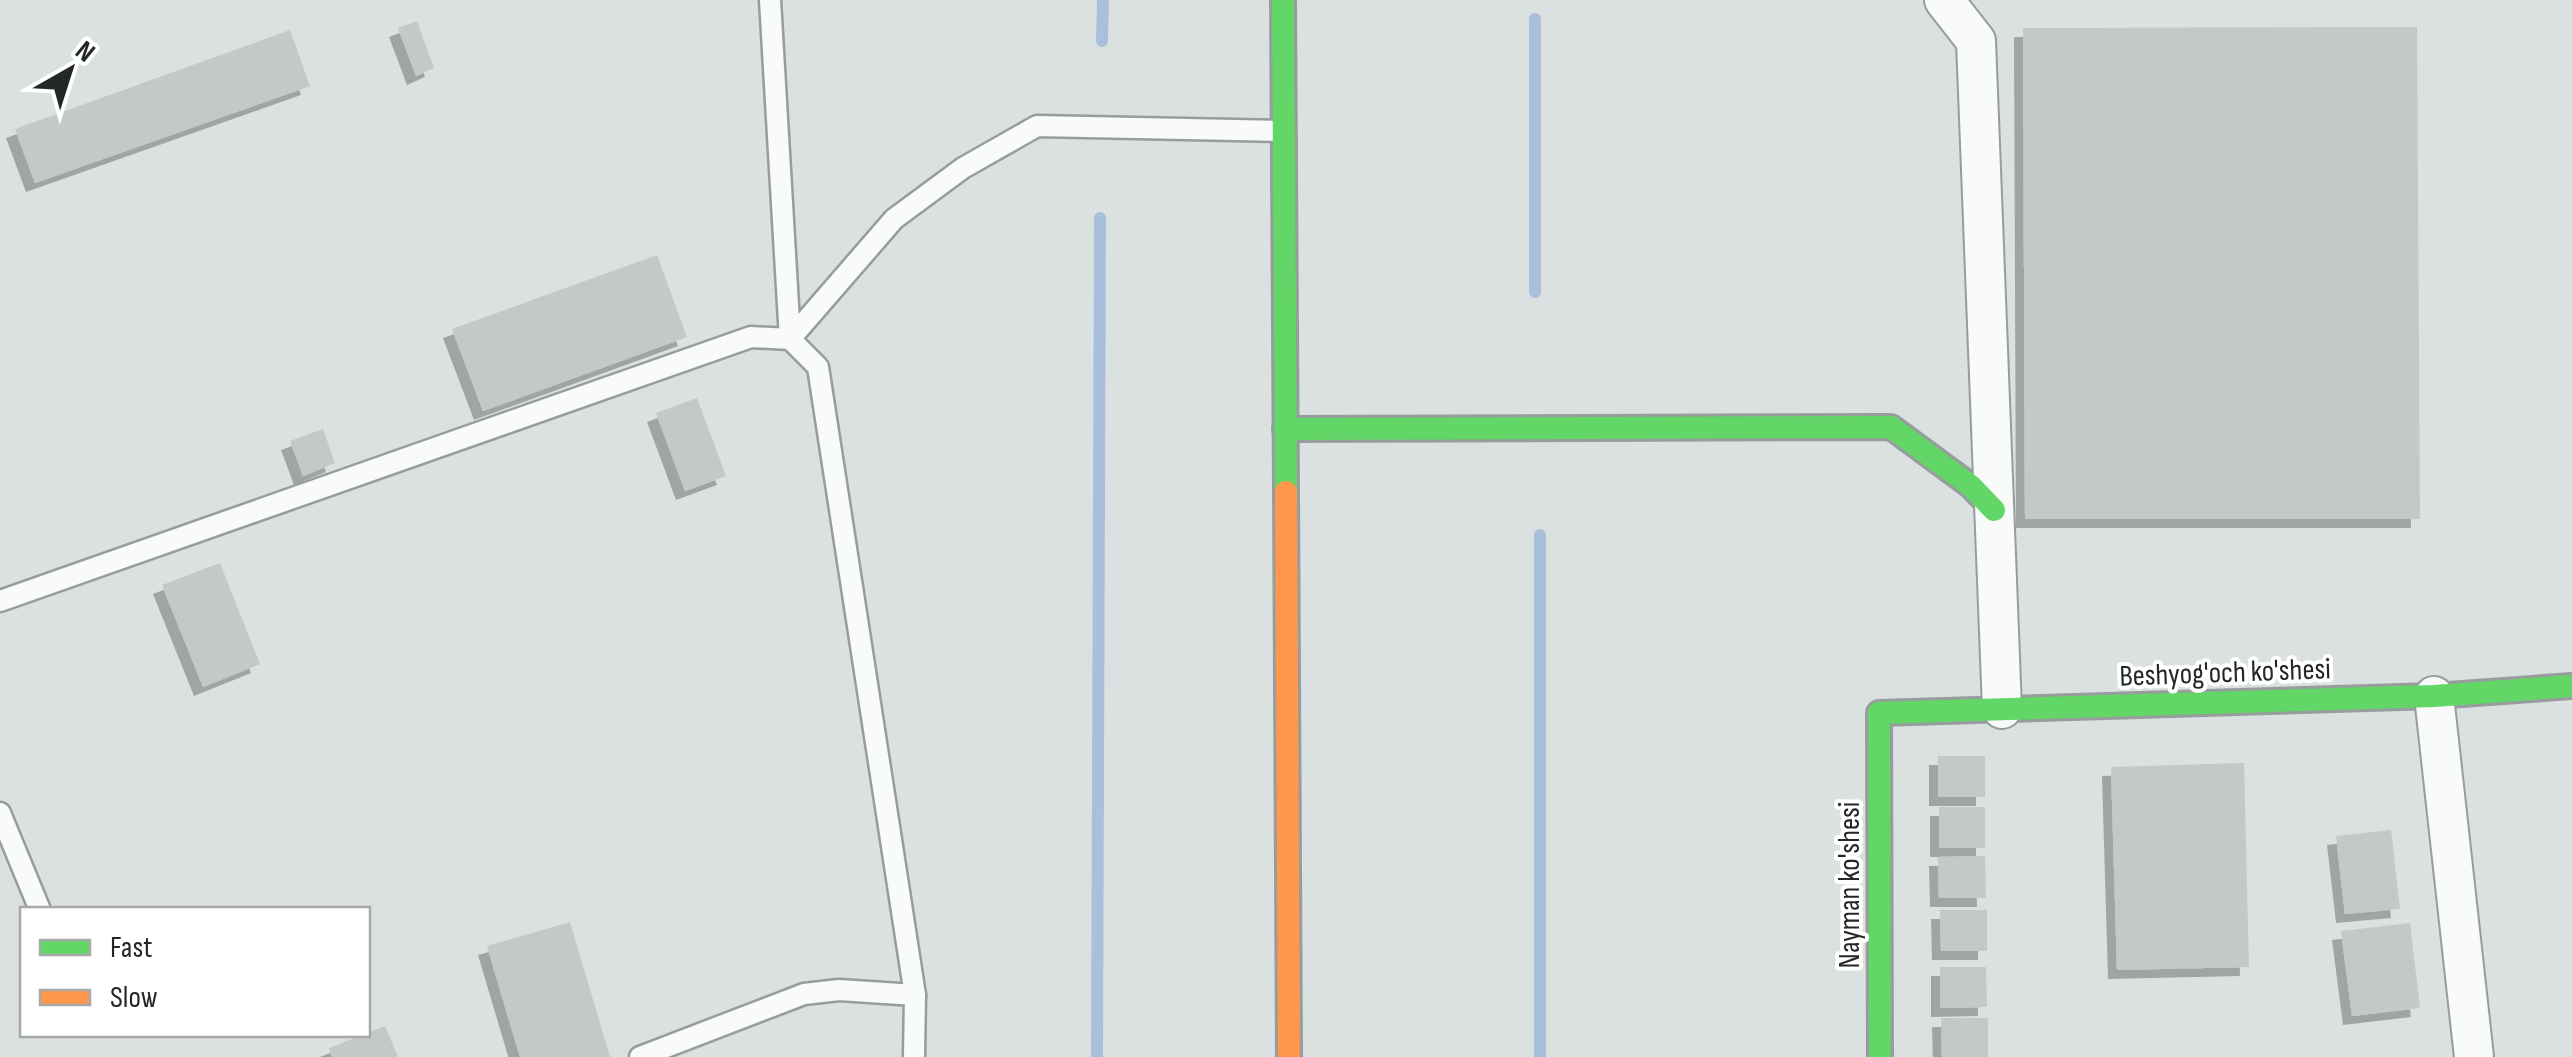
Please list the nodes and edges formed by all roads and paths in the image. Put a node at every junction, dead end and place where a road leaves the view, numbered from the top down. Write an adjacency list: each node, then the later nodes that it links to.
1 (770, 0): 5 (lane)
2 (1283, 0): 4 (main road)
3 (1944, 0): 7 (street)
4 (1284, 131): 5 (lane); 6 (main road)
5 (790, 338): 8 (lane); 15 (lane)
6 (1286, 428): 7 (main road); 18 (main road)
7 (1994, 510): 11 (street)
8 (0, 601)
9 (2572, 686): 10 (main road, Beshyog'och ko'shesi)
10 (2434, 696): 11 (main road, Beshyog'och ko'shesi); 20 (street)
11 (2002, 710): 12 (main road, Beshyog'och ko'shesi)
12 (1879, 713): 19 (main road, Nayman ko'shesi)
13 (0, 813): 14 (lane)
14 (39, 907)
15 (916, 995): 16 (lane); 17 (lane)
16 (640, 1057)
17 (914, 1057)
18 (1289, 1057)
19 (1880, 1057)
20 (2474, 1057)

